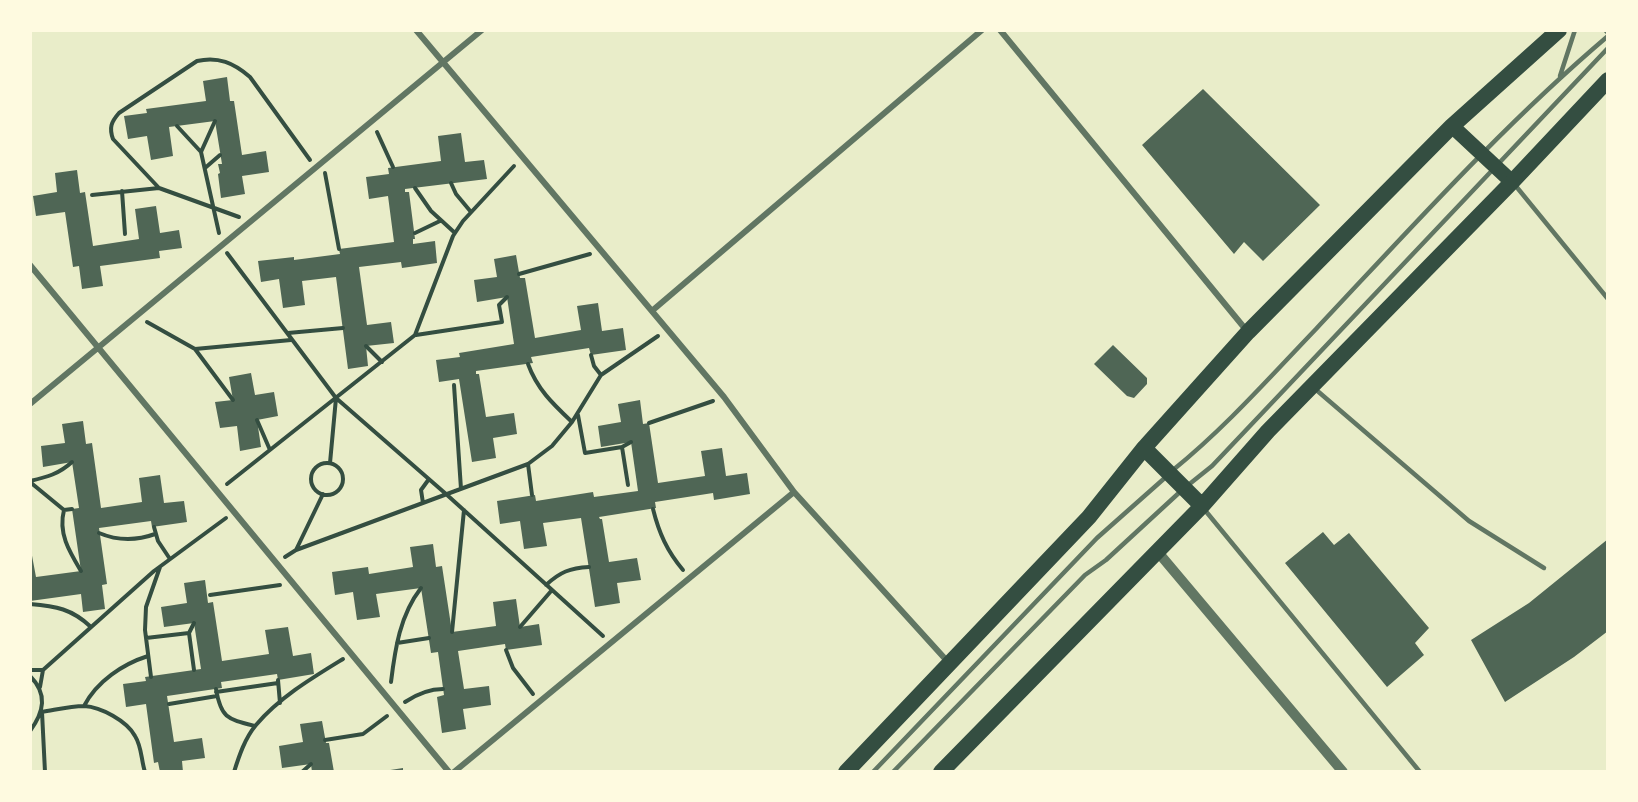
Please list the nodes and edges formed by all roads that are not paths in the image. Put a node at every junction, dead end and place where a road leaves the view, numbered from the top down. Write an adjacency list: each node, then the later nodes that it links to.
1 (416, 30): 10 (street)
2 (482, 30): 10 (street)
3 (982, 30): 19 (street)
4 (1011, 30): 8 (street)
5 (1559, 30): 13 (highway)
6 (1575, 30): 11 (lane)
7 (1607, 32): 11 (lane)
8 (1002, 33): 20 (street)
9 (1608, 48): 15 (lane)
10 (443, 62): 19 (street); 21 (street)
11 (1560, 77): 14 (lane)
12 (1608, 80): 16 (highway)
13 (1452, 126): 14 (main road); 20 (highway)
14 (1483, 155): 15 (main road); 25 (lane)
15 (1496, 167): 16 (main road); 26 (lane)
16 (1512, 182): 18 (lane); 22 (highway)
17 (30, 265): 21 (street)
18 (1608, 299)
19 (653, 310): 27 (street)
20 (1248, 332): 24 (highway)
21 (98, 348): 23 (street); 32 (street)
22 (1312, 386): 28 (highway); 30 (lane)
23 (30, 404)
24 (1144, 448): 25 (highway); 31 (highway)
25 (1169, 474): 26 (highway); 35 (lane)
26 (1184, 489): 28 (highway); 36 (lane)
27 (794, 492): 31 (street); 33 (street)
28 (1202, 506): 29 (highway); 39 (lane)
29 (1157, 551): 37 (highway); 38 (street)
30 (1544, 568)
31 (950, 664): 34 (highway)
32 (449, 772)
33 (454, 772)
34 (846, 772)
35 (873, 772)
36 (893, 772)
37 (941, 772)
38 (1343, 772)
39 (1420, 772)

